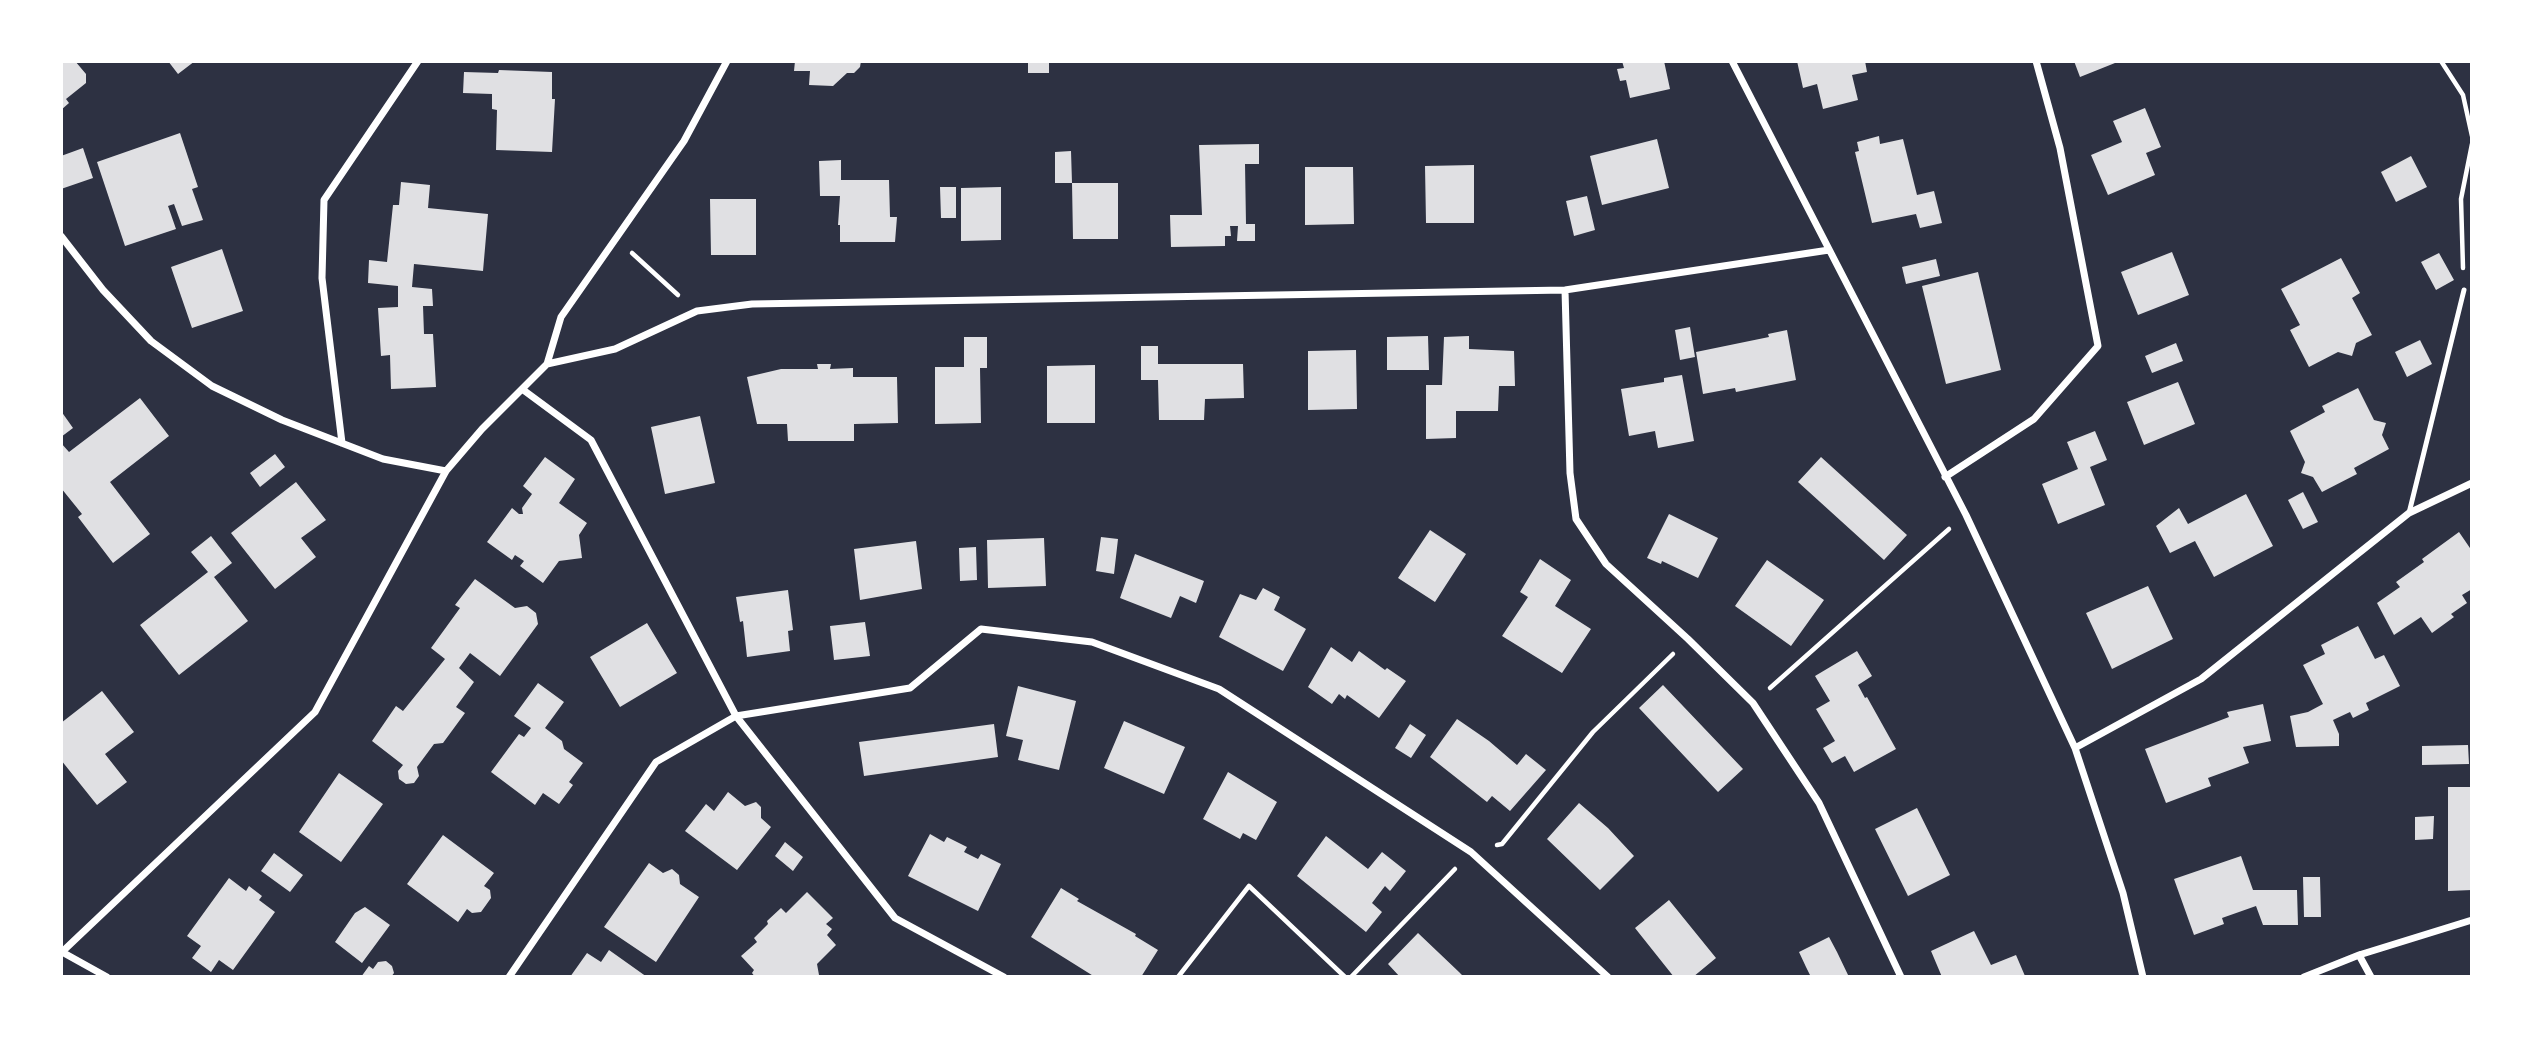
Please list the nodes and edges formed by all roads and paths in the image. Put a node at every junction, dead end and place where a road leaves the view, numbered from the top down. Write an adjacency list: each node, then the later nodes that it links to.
1 (418, 61): 16 (street)
2 (727, 61): 9 (street)
3 (1732, 61): 10 (street)
4 (2036, 61): 18 (street)
5 (2441, 61): 6 (path)
6 (2472, 136)
7 (2472, 144): 12 (path)
8 (61, 236): 16 (street)
9 (616, 239): 13 (path); 14 (street)
10 (1829, 250): 11 (street); 18 (street)
11 (1565, 290): 13 (street); 22 (street)
12 (2464, 290): 20 (lane)
13 (697, 311): 14 (street)
14 (547, 364): 15 (street)
15 (522, 389): 17 (street); 24 (street)
16 (342, 443): 17 (street)
17 (446, 471): 29 (street)
18 (1945, 477): 21 (street)
19 (2472, 483): 20 (street)
20 (2409, 513): 25 (street)
21 (1966, 515): 23 (path); 25 (street)
22 (1688, 639): 23 (street); 26 (path)
23 (1753, 703): 38 (street)
24 (736, 716): 27 (street); 32 (street); 33 (street)
25 (2075, 748): 39 (street)
26 (1502, 844)
27 (1471, 852): 36 (path); 37 (street)
28 (2472, 920): 30 (street)
29 (62, 952): 31 (street)
30 (2359, 955): 40 (street); 41 (street)
31 (107, 977)
32 (509, 977)
33 (1004, 977)
34 (1178, 977): 35 (path)
35 (1345, 977)
36 (1351, 977)
37 (1608, 977)
38 (1901, 977)
39 (2143, 977)
40 (2304, 977)
41 (2371, 977)

